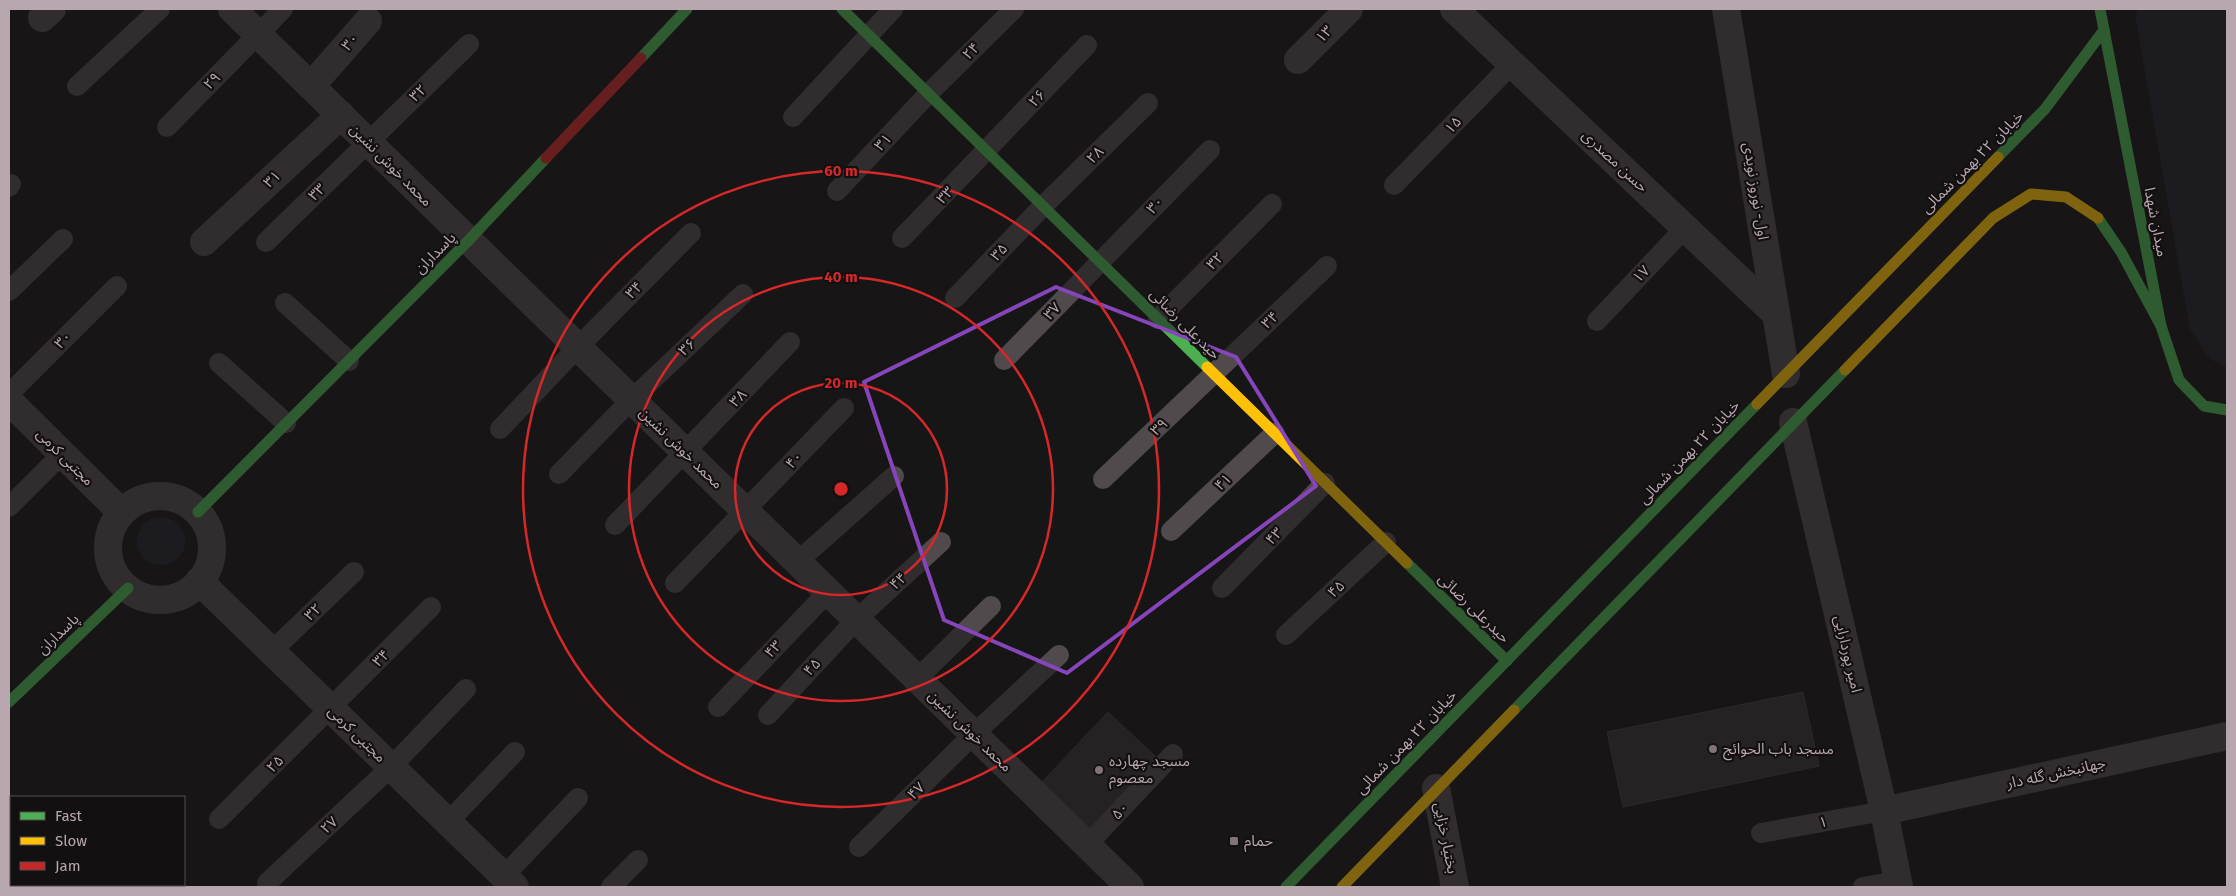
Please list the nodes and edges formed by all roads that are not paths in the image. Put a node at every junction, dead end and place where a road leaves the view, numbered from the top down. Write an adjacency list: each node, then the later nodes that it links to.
1 (160, 9): 20 (lane)
2 (232, 9): 15 (street, محمد خوش نشین)
3 (283, 9): 15 (lane)
4 (687, 9): 38 (street, پاسداران)
5 (842, 9): 14 (street, حیدرعلی رضائی)
6 (893, 9): 14 (lane)
7 (1014, 9): 22 (lane, ۲۴)
8 (1349, 9): 18 (street, ۱۳)
9 (1454, 9): 19 (street, حسن مصدری)
10 (1726, 9): 48 (street, اول- نوروز نویدی)
11 (2100, 9): 13 (street, میدان شهدا)
12 (368, 21): 21 (street, ۳۰)
13 (2104, 30): 51 (street, میدان شهدا); 58 (street, خیابان ۲۲ بهمن شمالی)
14 (868, 34): 22 (street, حیدرعلی رضائی); 25 (lane)
15 (258, 35): 21 (street, محمد خوش نشین); 26 (lane, ۲۹)
16 (469, 44): 27 (lane, ۳۲)
17 (1087, 45): 29 (lane, ۲۶)
18 (1298, 60)
19 (1512, 64): 30 (lane, ۱۵); 34 (street, حسن مصدری)
20 (77, 86)
21 (311, 86): 24 (street, محمد خوش نشین)
22 (928, 94): 29 (street, حیدرعلی رضائی); 31 (lane, ۳۱)
23 (1148, 104): 33 (lane, ۲۸)
24 (341, 115): 27 (street, محمد خوش نشین); 39 (street, ۳۱)
25 (793, 118)
26 (167, 127)
27 (367, 142): 38 (street, محمد خوش نشین); 40 (lane, ۳۳)
28 (1210, 150): 41 (lane, ۳۰)
29 (987, 151): 33 (street, حیدرعلی رضائی); 36 (lane, ۳۳)
30 (1394, 185)
31 (837, 191)
32 (1272, 204): 49 (lane, ۳۲)
33 (1043, 206): 41 (street, حیدرعلی رضائی); 46 (lane, ۳۵)
34 (1685, 228): 48 (street, حسن مصدری); 50 (lane, ۱۷)
35 (691, 233): 53 (lane, ۳۴)
36 (902, 238)
37 (63, 239): 44 (lane)
38 (468, 241): 53 (street, محمد خوش نشین); 55 (street, پاسداران)
39 (204, 242)
40 (266, 242)
41 (1100, 261): 49 (street, حیدرعلی رضائی); 54 (lane, ۳۷)
42 (1327, 266): 57 (lane, ۳۴)
43 (117, 286): 59 (lane, ۳۰)
44 (9, 291)
45 (743, 294): 60 (lane, ۳۶)
46 (955, 298)
47 (285, 303): 55 (lane)
48 (1776, 314): 58 (street, اول- نوروز نویدی)
49 (1158, 319): 57 (street, حیدرعلی رضائی)
50 (1597, 321)
51 (2161, 326): 63 (street, میدان شهدا); 65 (street)
52 (790, 342): 70 (lane, ۳۸)
53 (577, 348): 60 (street, محمد خوش نشین); 68 (lane)
54 (1004, 360)
55 (349, 361): 67 (street, پاسداران)
56 (219, 363): 67 (lane)
57 (1214, 374): 69 (street, حیدرعلی رضائی); 74 (lane, ۳۹)
58 (1786, 374): 97 (street, خیابان ۲۲ بهمن شمالی)
59 (9, 394)
60 (631, 400): 70 (street, محمد خوش نشین); 72 (lane)
61 (9, 401): 71 (street, مجتبی کرمی)
62 (844, 408): 77 (lane, ۴۰)
63 (2214, 408): 64 (street, میدان شهدا); 66 (street)
64 (2227, 410)
65 (1793, 422): 109 (street); 111 (street, امیر پوردارایی)
66 (2223, 422)
67 (286, 423): 79 (street, پاسداران)
68 (500, 430)
69 (1274, 433): 75 (street, حیدرعلی رضائی); 81 (lane, ۴۱)
70 (685, 453): 77 (street, محمد خوش نشین); 80 (lane)
71 (62, 454): 76 (lane); 78 (street, مجتبی کرمی)
72 (559, 474)
73 (894, 476): 84 (lane)
74 (1104, 479)
75 (1325, 483): 83 (street, حیدرعلی رضائی); 89 (lane, ۴۳)
76 (9, 507)
77 (744, 511): 84 (street, محمد خوش نشین); 87 (lane)
78 (121, 512): 79 (street); 88 (street)
79 (198, 512): 86 (street)
80 (615, 525)
81 (1171, 531)
82 (941, 542): 93 (lane, ۴۴)
83 (1386, 542): 94 (lane, ۴۵); 97 (street, حیدرعلی رضائی)
84 (797, 562): 90 (street, محمد خوش نشین)
85 (354, 572): 95 (lane, ۳۲)
86 (199, 581): 88 (street); 95 (street, مجتبی کرمی)
87 (675, 583)
88 (128, 588): 100 (street, پاسداران)
89 (1222, 588)
90 (828, 592): 93 (street, محمد خوش نشین); 101 (lane, ۴۳)
91 (991, 606): 98 (lane)
92 (431, 607): 102 (lane, ۳۴)
93 (856, 620): 98 (street, محمد خوش نشین); 103 (lane, ۴۵)
94 (1286, 635)
95 (272, 651): 102 (street, مجتبی کرمی)
96 (1059, 655): 104 (lane, ۴۷)
97 (1507, 661): 123 (street, خیابان ۲۲ بهمن شمالی)
98 (917, 679): 104 (street, محمد خوش نشین)
99 (466, 689): 108 (lane)
100 (9, 702)
101 (718, 707)
102 (331, 708): 108 (street, مجتبی کرمی); 112 (lane, ۲۵)
103 (768, 715)
104 (974, 734): 115 (street, محمد خوش نشین); 116 (lane, ۴۷)
105 (2227, 736): 111 (street, جهانبخش گله دار)
106 (514, 752): 113 (lane)
107 (1173, 754): 115 (lane, ۵۰)
108 (391, 767): 113 (street, مجتبی کرمی); 119 (lane, ۲۷)
109 (1436, 788): 124 (street); 125 (street, بختیار خزایی)
110 (578, 798): 118 (lane)
111 (1884, 811): 114 (lane, ۱); 120 (street, امیر پوردارایی)
112 (219, 819)
113 (448, 822): 118 (street, مجتبی کرمی)
114 (1762, 834)
115 (1087, 845): 122 (street, محمد خوش نشین)
116 (859, 847)
117 (638, 860): 121 (lane)
118 (509, 882)
119 (267, 883)
120 (1899, 884): 126 (lane)
121 (610, 887)
122 (1130, 887)
123 (1286, 887)
124 (1342, 887)
125 (1455, 887)
126 (1863, 887)

